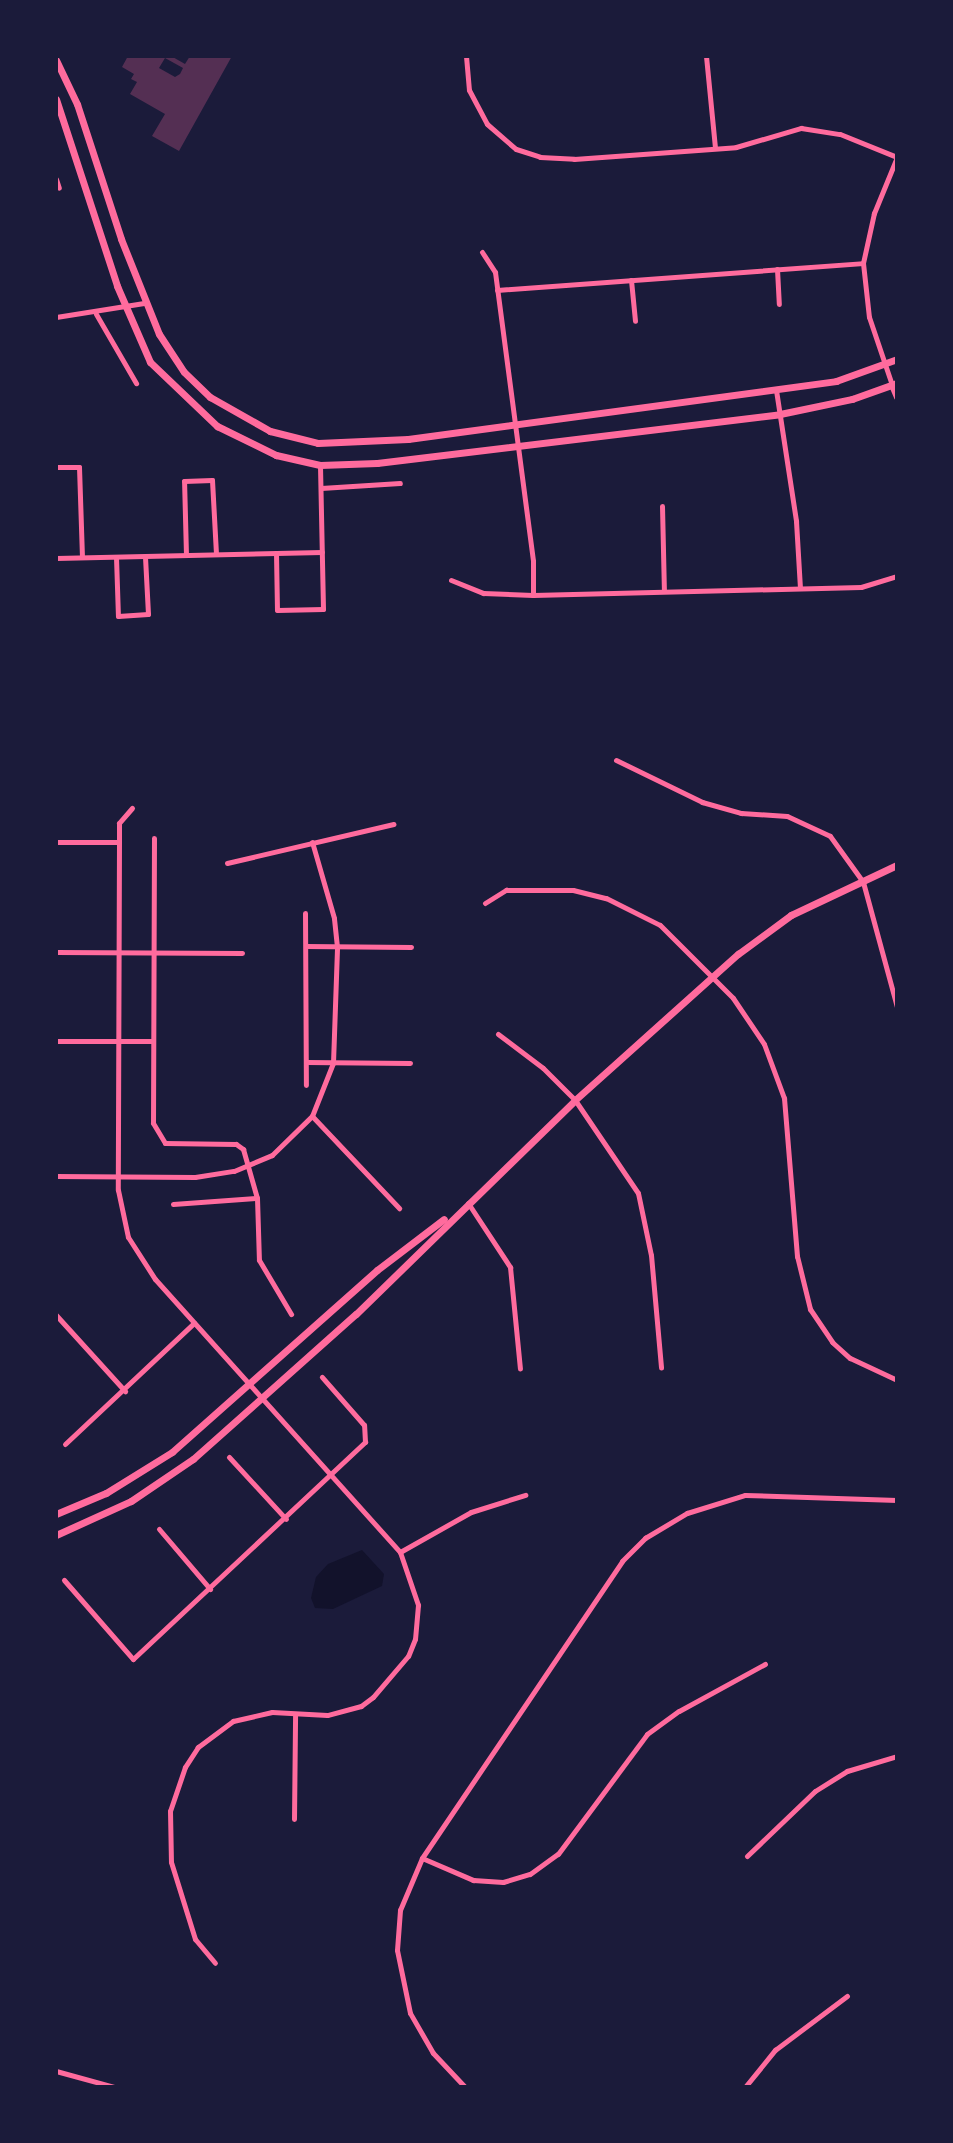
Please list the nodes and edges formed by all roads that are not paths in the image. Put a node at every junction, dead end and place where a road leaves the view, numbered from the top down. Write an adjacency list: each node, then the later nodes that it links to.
1 (466, 56): 5 (street)
2 (706, 56): 5 (street)
3 (56, 60): 14 (street)
4 (56, 99): 15 (street)
5 (715, 148): 6 (street)
6 (897, 157): 10 (street)
7 (56, 179): 8 (street)
8 (59, 188)
9 (482, 252): 13 (street)
10 (863, 263): 11 (street); 21 (street)
11 (777, 270): 12 (street); 16 (street)
12 (631, 280): 13 (street); 19 (street)
13 (497, 290): 27 (street)
14 (145, 303): 15 (street); 27 (street)
15 (124, 304): 17 (street); 29 (street)
16 (779, 304)
17 (96, 314): 18 (street); 22 (street)
18 (56, 317)
19 (635, 321)
20 (897, 359): 21 (street)
21 (885, 365): 23 (street); 24 (street)
22 (136, 383)
23 (895, 384): 25 (street); 26 (street)
24 (776, 390): 26 (street); 27 (street)
25 (897, 397)
26 (780, 414): 28 (street); 44 (street)
27 (514, 426): 28 (street)
28 (518, 446): 29 (street); 46 (street)
29 (320, 465): 32 (street)
30 (56, 467): 41 (street)
31 (400, 483): 32 (street)
32 (321, 488): 34 (street)
33 (662, 506): 45 (street)
34 (322, 552): 35 (street); 35 (street)
35 (276, 553): 36 (street)
36 (216, 554): 37 (street); 37 (street)
37 (186, 555): 39 (street)
38 (116, 557): 39 (street); 39 (street); 41 (street)
39 (145, 557)
40 (56, 558): 41 (street)
41 (82, 558)
42 (897, 576): 44 (street)
43 (451, 580): 46 (street)
44 (800, 588): 45 (street)
45 (664, 591): 46 (street)
46 (533, 595)
47 (616, 760): 56 (street)
48 (132, 807): 52 (street)
49 (393, 824): 53 (street)
50 (154, 838): 64 (street)
51 (56, 842): 52 (street)
52 (119, 842): 63 (street)
53 (313, 842): 54 (street); 60 (street)
54 (227, 863)
55 (897, 865): 56 (street)
56 (863, 881): 66 (street); 67 (street)
57 (485, 903): 66 (street)
58 (305, 912): 59 (street)
59 (306, 946): 60 (street); 72 (street)
60 (337, 947): 61 (street); 73 (street)
61 (411, 947)
62 (56, 952): 63 (street)
63 (119, 953): 64 (street); 70 (street)
64 (154, 953): 65 (street); 71 (street)
65 (242, 953)
66 (713, 976): 76 (street); 91 (street)
67 (897, 1007)
68 (498, 1034): 76 (street)
69 (56, 1041): 70 (street)
70 (118, 1041): 71 (street); 80 (street)
71 (153, 1041): 78 (street)
72 (306, 1062): 73 (street); 75 (street)
73 (333, 1063): 74 (street); 77 (street)
74 (410, 1063)
75 (306, 1085)
76 (575, 1100): 82 (street); 88 (street)
77 (312, 1116): 78 (street); 84 (street)
78 (250, 1167): 80 (street); 81 (street)
79 (56, 1176): 80 (street)
80 (118, 1176): 87 (street)
81 (257, 1198): 83 (street); 85 (street)
82 (467, 1201): 89 (street); 92 (street); 94 (street)
83 (173, 1204)
84 (399, 1208)
85 (291, 1314)
86 (56, 1315): 93 (street)
87 (194, 1323): 92 (street); 93 (street)
88 (661, 1368)
89 (520, 1369)
90 (322, 1377): 97 (street)
91 (897, 1380)
92 (248, 1385): 94 (street); 100 (street)
93 (125, 1391): 95 (street)
94 (261, 1399): 97 (street); 103 (street)
95 (65, 1444)
96 (229, 1457): 101 (street)
97 (330, 1478): 101 (street); 104 (street)
98 (525, 1495): 104 (street)
99 (897, 1500): 112 (street)
100 (56, 1514)
101 (286, 1519): 106 (street)
102 (159, 1529): 106 (street)
103 (56, 1535)
104 (400, 1552): 108 (street)
105 (64, 1580): 106 (street)
106 (210, 1589)
107 (765, 1664): 112 (street)
108 (295, 1715): 110 (street); 113 (street)
109 (897, 1756): 111 (street)
110 (295, 1819)
111 (747, 1856)
112 (422, 1858): 116 (street)
113 (215, 1963)
114 (847, 1996): 119 (street)
115 (56, 2071): 117 (street)
116 (456, 2085): 118 (street)
117 (114, 2087)
118 (465, 2087)
119 (745, 2087)

